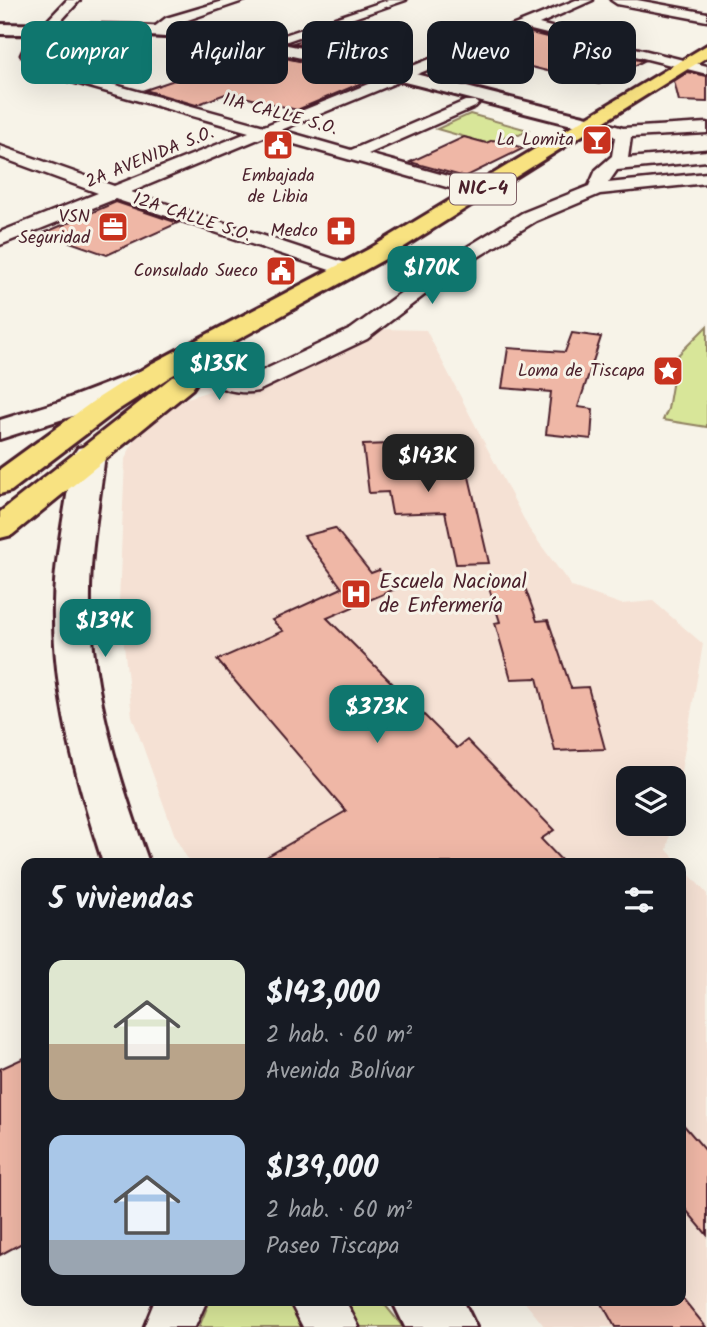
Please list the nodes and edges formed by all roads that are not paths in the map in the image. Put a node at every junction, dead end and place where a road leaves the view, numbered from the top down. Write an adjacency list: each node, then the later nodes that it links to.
1 (74, 0): 7 (street)
2 (240, 0): 13 (street)
3 (400, 0): 15 (street)
4 (587, 0): 8 (street, 2A AVENIDA S.O.)
5 (617, 0): 6 (street)
6 (707, 17)
7 (54, 21)
8 (534, 22)
9 (534, 27): 17 (street)
10 (0, 29): 11 (street)
11 (21, 29)
12 (152, 31): 13 (street)
13 (156, 31): 14 (street)
14 (166, 32)
15 (288, 37)
16 (707, 50): 17 (highway, NIC-4)
17 (682, 66): 18 (street); 23 (highway, NIC-4)
18 (707, 70)
19 (413, 80): 23 (street)
20 (96, 84): 25 (street, 11A CALLE S.O.)
21 (383, 84): 25 (street, 2A AVENIDA S.O.)
22 (470, 104): 28 (street)
23 (588, 123): 26 (street); 33 (highway, NIC-4)
24 (707, 128): 26 (street)
25 (267, 131): 28 (street, 11A CALLE S.O.); 34 (street, 2A AVENIDA S.O.)
26 (619, 133): 30 (street)
27 (0, 150): 34 (street, 12A CALLE S.O.)
28 (353, 155): 33 (street, 11A CALLE S.O.)
29 (707, 156): 30 (street)
30 (612, 165): 32 (street)
31 (707, 178): 32 (street)
32 (597, 188): 39 (street)
33 (481, 191): 36 (highway, NIC-4)
34 (117, 192): 35 (street, 2A AVENIDA S.O.); 37 (street, 12A CALLE S.O.)
35 (0, 239)
36 (377, 254): 37 (highway, NIC-4); 38 (highway, NIC-4)
37 (345, 268): 38 (highway); 39 (highway, NIC-4)
38 (324, 294): 39 (highway, NIC-4)
39 (180, 367): 40 (street); 41 (highway, NIC-4); 42 (highway, NIC-4)
40 (0, 430)
41 (75, 466): 43 (highway, NIC-4); 44 (street)
42 (0, 484)
43 (0, 528)
44 (124, 858)
45 (179, 1306): 48 (street)
46 (318, 1306): 49 (street)
47 (427, 1306): 50 (street)
48 (169, 1327)
49 (334, 1327)
50 (445, 1327)

